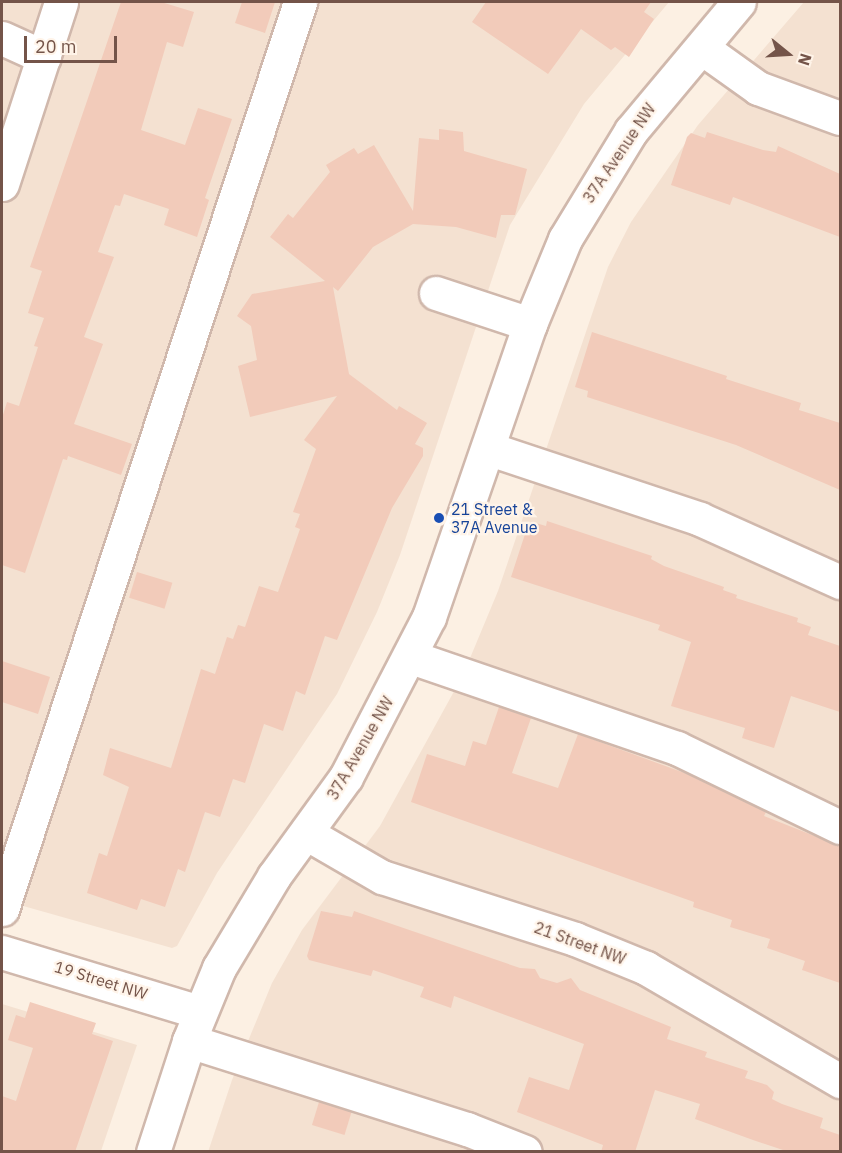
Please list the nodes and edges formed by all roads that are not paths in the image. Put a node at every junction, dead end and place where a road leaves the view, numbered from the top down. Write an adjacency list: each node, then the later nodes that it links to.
1 (62, 2): 6 (street)
2 (300, 2): 16 (street)
3 (740, 2): 5 (street, 37A Avenue NW)
4 (2, 38): 6 (street)
5 (702, 48): 7 (street); 10 (street, 37A Avenue NW)
6 (44, 57): 8 (street)
7 (840, 118)
8 (2, 184)
9 (436, 293): 10 (street)
10 (530, 324): 11 (street, 37A Avenue NW)
11 (490, 449): 12 (street); 13 (street, 37A Avenue NW)
12 (840, 582)
13 (411, 657): 14 (street); 15 (street, 37A Avenue NW)
14 (840, 827)
15 (306, 833): 18 (street, 37A Avenue NW); 19 (street, 21 Street NW)
16 (2, 909)
17 (2, 952): 18 (street, 19 Street NW)
18 (194, 1026): 20 (street, 37A Avenue NW); 21 (street, 19 Street NW)
19 (840, 1081)
20 (153, 1152)
21 (525, 1152)

